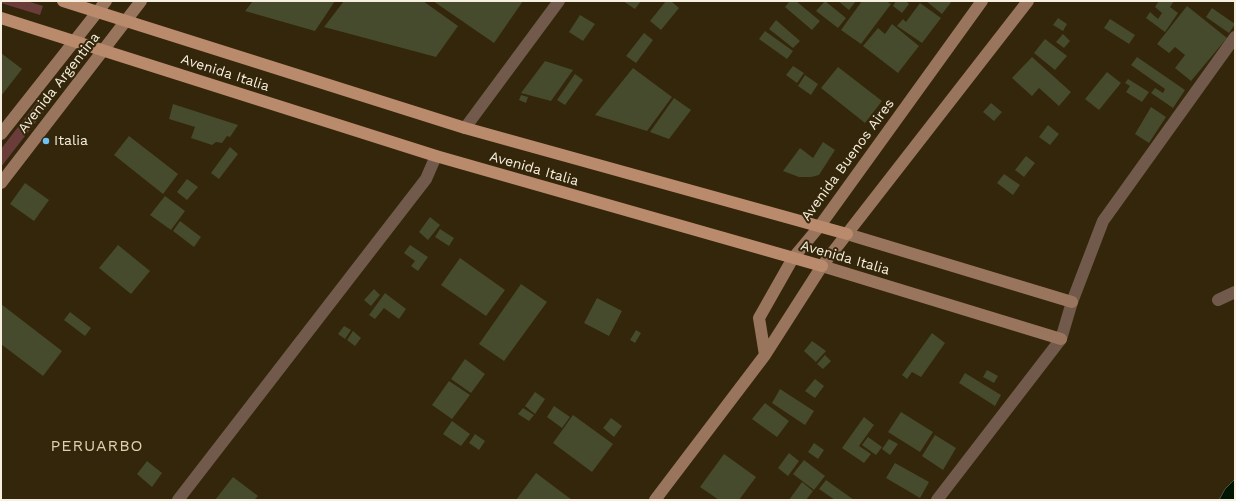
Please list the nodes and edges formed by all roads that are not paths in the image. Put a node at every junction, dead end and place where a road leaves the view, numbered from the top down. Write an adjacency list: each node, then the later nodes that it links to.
1 (63, 1): 7 (main road, Avenida Italia)
2 (106, 1): 7 (street, Avenida Argentina)
3 (141, 1): 9 (street, Avenida Argentina)
4 (559, 1): 13 (street)
5 (982, 1): 17 (street, Avenida Buenos Aires)
6 (1028, 1): 18 (street)
7 (98, 12): 9 (main road, Avenida Italia); 11 (street, Avenida Argentina)
8 (1, 18): 11 (main road, Avenida Italia)
9 (126, 20): 12 (street, Avenida Argentina); 13 (main road, Avenida Italia)
10 (1235, 37): 23 (street)
11 (73, 41): 12 (main road, Avenida Italia); 14 (street, Avenida Argentina)
12 (104, 50): 15 (main road, Avenida Italia); 16 (street, Avenida Argentina)
13 (465, 128): 17 (main road, Avenida Italia)
14 (1, 134)
15 (436, 156): 19 (main road, Avenida Italia); 26 (street)
16 (1, 183)
17 (819, 227): 18 (main road, Avenida Italia); 19 (street, Avenida Buenos Aires)
18 (847, 234): 20 (street); 23 (street, Avenida Italia)
19 (793, 258): 20 (main road, Avenida Italia); 25 (street, Avenida Buenos Aires)
20 (822, 266): 24 (street, Avenida Italia); 25 (street)
21 (1235, 292): 22 (street)
22 (1218, 300)
23 (1072, 302): 24 (street)
24 (1061, 339): 28 (street)
25 (764, 355): 27 (street)
26 (178, 500)
27 (655, 500)
28 (938, 500)

